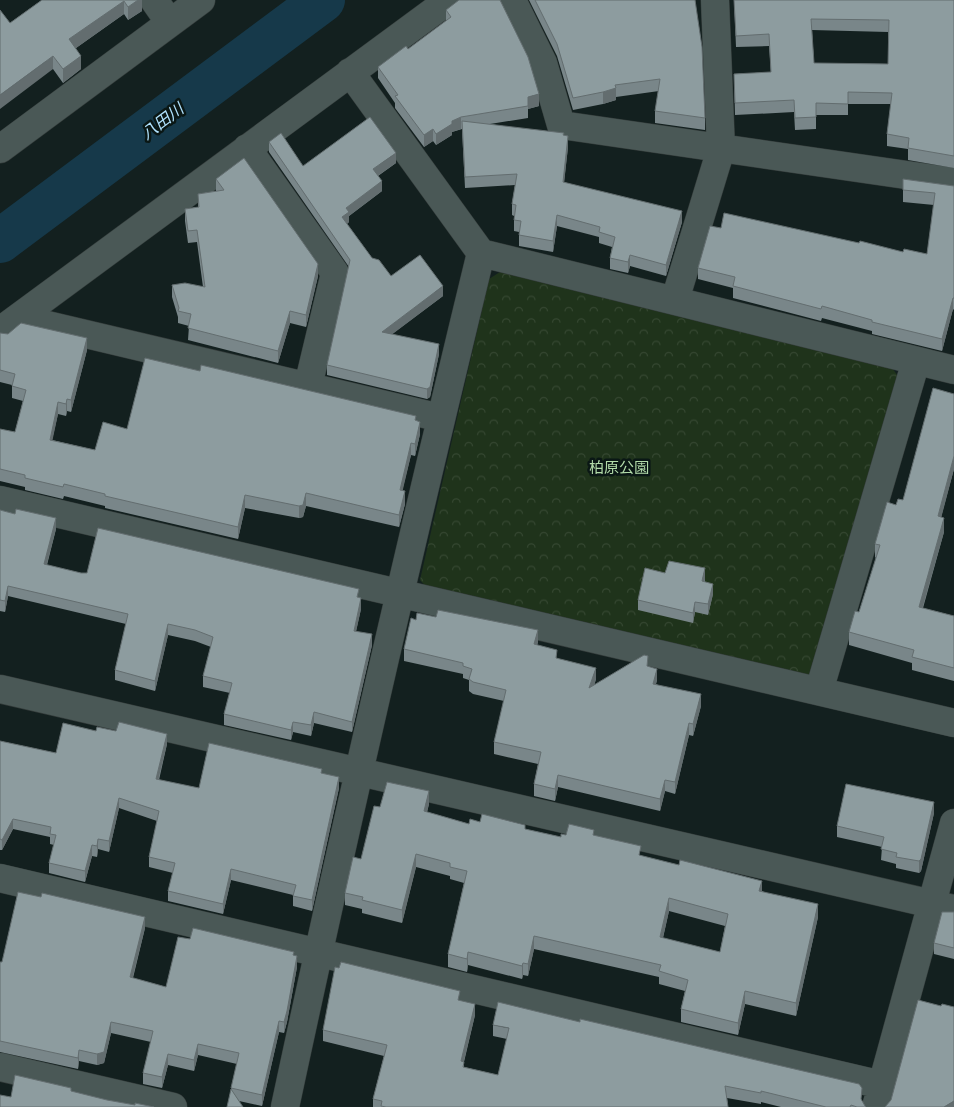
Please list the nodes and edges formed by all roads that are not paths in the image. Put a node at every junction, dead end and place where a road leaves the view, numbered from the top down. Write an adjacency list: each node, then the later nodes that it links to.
1 (154, 0): 6 (street)
2 (201, 0): 6 (street)
3 (450, 0): 7 (street)
4 (512, 0): 10 (street)
5 (715, 0): 10 (street)
6 (170, 24): 9 (street)
7 (350, 72): 8 (street); 12 (street)
8 (247, 148): 14 (street); 17 (street)
9 (0, 149)
10 (721, 149): 11 (street); 13 (street)
11 (954, 182)
12 (481, 253): 13 (street); 18 (street)
13 (675, 300): 15 (street)
14 (9, 325): 17 (street)
15 (916, 361): 16 (street); 22 (street)
16 (954, 370)
17 (308, 386): 18 (street)
18 (441, 418): 20 (street)
19 (0, 500): 20 (street)
20 (401, 594): 22 (street); 24 (street)
21 (0, 689): 24 (street)
22 (819, 691): 23 (street)
23 (954, 724)
24 (360, 771): 27 (street); 28 (street)
25 (954, 823): 27 (street)
26 (0, 878): 28 (street)
27 (942, 906): 30 (street)
28 (318, 952): 30 (street); 32 (street)
29 (0, 1067): 31 (street)
30 (879, 1096)
31 (173, 1107)
32 (285, 1107)

